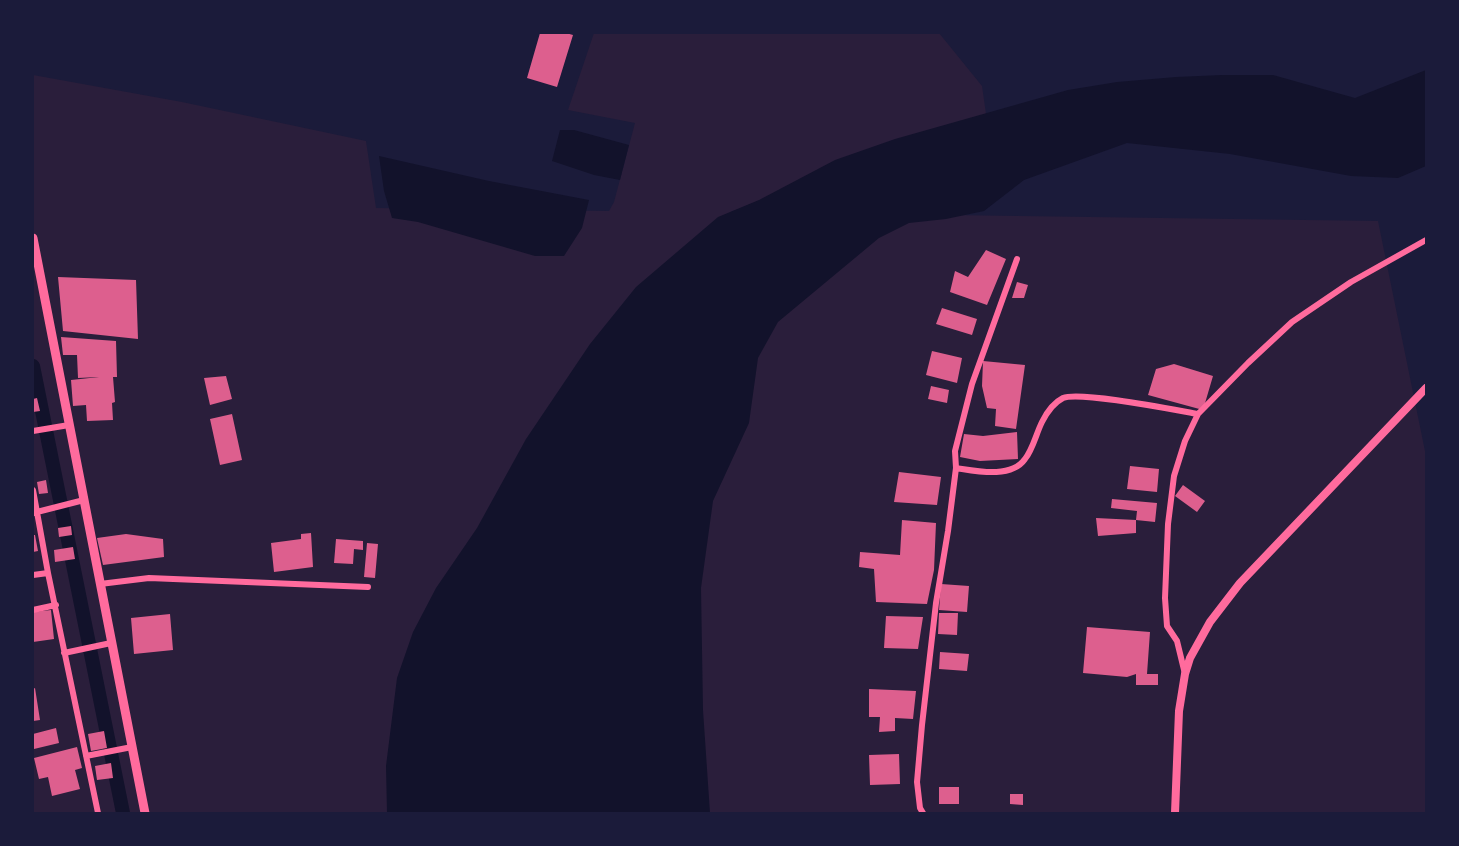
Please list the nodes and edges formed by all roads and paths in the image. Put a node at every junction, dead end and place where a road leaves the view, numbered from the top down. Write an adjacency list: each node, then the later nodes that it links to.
1 (33, 238): 6 (main road)
2 (1426, 240): 5 (street)
3 (1017, 259): 8 (street)
4 (1426, 388): 21 (main road)
5 (1198, 414): 8 (street); 21 (street)
6 (69, 425): 7 (street); 10 (main road)
7 (33, 431)
8 (956, 468): 26 (street)
9 (33, 490): 11 (street)
10 (84, 500): 11 (street); 15 (main road)
11 (35, 512): 12 (street)
12 (36, 526): 13 (street)
13 (48, 573): 14 (street); 17 (street)
14 (33, 575)
15 (100, 584): 16 (street); 19 (main road)
16 (368, 587)
17 (56, 605): 18 (street); 20 (street)
18 (33, 610)
19 (111, 643): 20 (street); 22 (main road)
20 (64, 653): 23 (street)
21 (1185, 674): 27 (main road)
22 (132, 747): 23 (street); 25 (main road)
23 (86, 756): 24 (street)
24 (98, 813)
25 (145, 813)
26 (923, 813)
27 (1174, 813)

